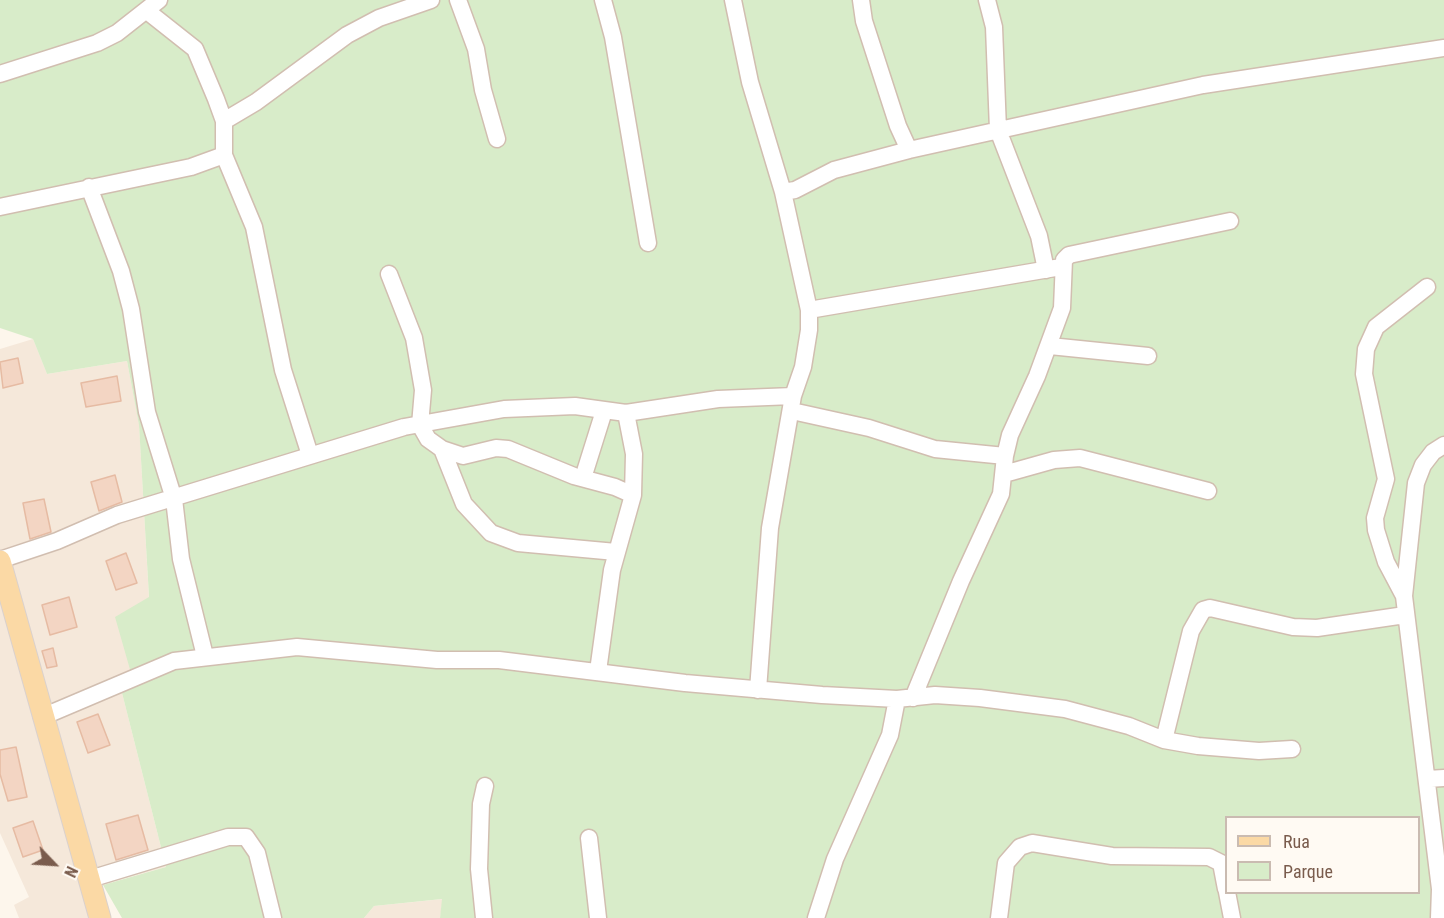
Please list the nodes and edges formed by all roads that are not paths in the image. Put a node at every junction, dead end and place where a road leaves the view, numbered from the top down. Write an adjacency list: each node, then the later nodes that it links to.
1 (431, 0): 10 (street)
2 (458, 0): 12 (street)
3 (603, 0): 19 (street)
4 (733, 0): 16 (street)
5 (861, 0): 13 (street)
6 (987, 0): 11 (street)
7 (153, 5): 9 (street); 10 (street)
8 (1444, 48): 11 (street)
9 (0, 74)
10 (224, 122): 14 (street)
11 (998, 130): 13 (street); 20 (street)
12 (497, 139)
13 (909, 150): 16 (street)
14 (224, 155): 15 (street); 32 (street)
15 (89, 187): 17 (street); 40 (street)
16 (783, 192): 23 (street)
17 (0, 207)
18 (1230, 221): 20 (street)
19 (648, 243)
20 (1054, 269): 23 (street); 24 (street)
21 (389, 274): 29 (street)
22 (1427, 287): 36 (street)
23 (809, 310): 26 (street)
24 (1050, 346): 25 (street); 33 (street)
25 (1148, 356)
26 (793, 404): 28 (street); 33 (street); 47 (street)
27 (604, 411): 28 (street); 29 (street); 35 (street)
28 (626, 412): 38 (street)
29 (420, 424): 31 (street); 32 (street)
30 (1444, 445): 39 (street)
31 (442, 449): 35 (street); 41 (street)
32 (310, 455): 40 (street)
33 (1005, 456): 34 (street)
34 (1004, 474): 37 (street); 48 (street)
35 (583, 478): 38 (street)
36 (1386, 479): 39 (street); 43 (street)
37 (1208, 491)
38 (633, 495): 41 (street)
39 (1413, 496): 43 (street)
40 (174, 499): 42 (street); 45 (street)
41 (616, 552): 46 (street)
42 (0, 561): 49 (main road)
43 (1404, 596): 44 (street)
44 (1405, 615): 50 (street); 52 (street)
45 (205, 656): 46 (street); 49 (street)
46 (598, 671): 47 (street)
47 (758, 690): 48 (street)
48 (905, 699): 50 (street); 62 (street)
49 (42, 717): 55 (main road)
50 (1164, 740): 51 (street)
51 (1292, 749)
52 (1436, 779): 65 (street)
53 (485, 786): 60 (street)
54 (589, 838): 61 (street)
55 (90, 879): 58 (main road); 59 (street)
56 (1225, 882): 63 (street)
57 (1228, 894): 64 (street)
58 (100, 918)
59 (273, 918)
60 (484, 918)
61 (598, 918)
62 (816, 918)
63 (999, 918)
64 (1232, 918)
65 (1439, 918)

